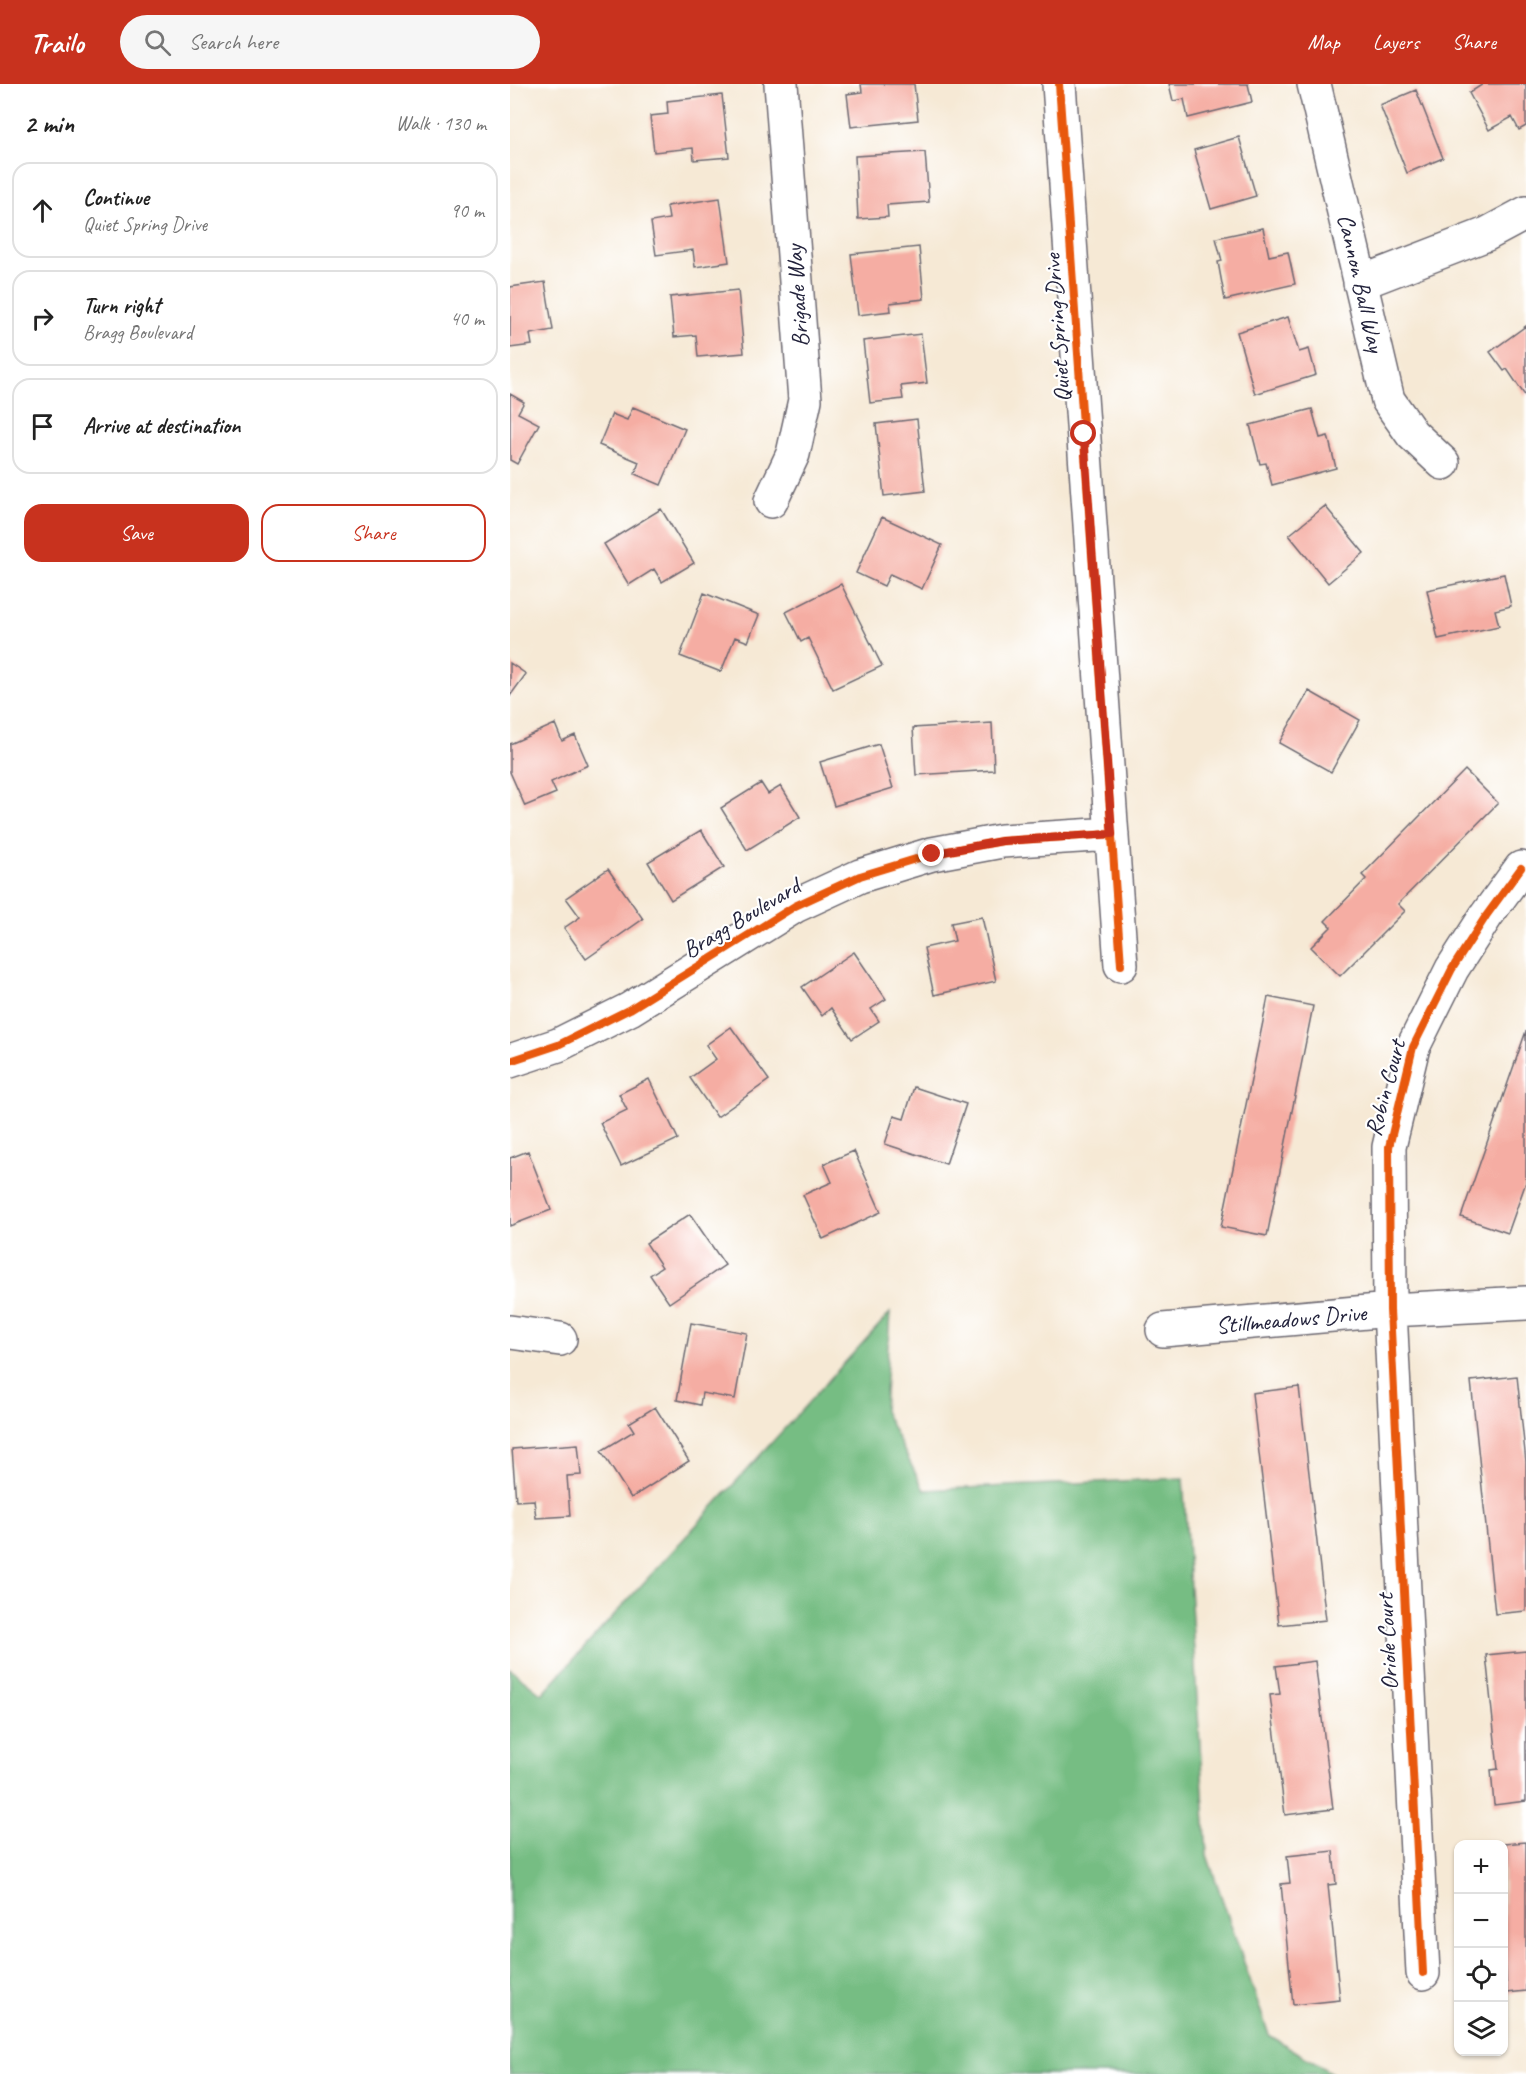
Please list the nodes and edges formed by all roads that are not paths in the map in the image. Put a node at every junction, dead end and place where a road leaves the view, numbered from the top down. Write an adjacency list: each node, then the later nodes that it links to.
1 (781, 84): 7 (street, Brigade Way)
2 (1059, 84): 8 (street, Quiet Spring Drive)
3 (1314, 84): 5 (street, Cannon Ball Way)
4 (1526, 213): 5 (street)
5 (1360, 283): 6 (street, Cannon Ball Way)
6 (1443, 463)
7 (771, 501)
8 (1112, 834): 10 (street, Quiet Spring Drive); 11 (street, Bragg Boulevard)
9 (1521, 868): 13 (street, Robin Court)
10 (1121, 964)
11 (510, 1061)
12 (1526, 1303): 13 (street, Stillmeadows Drive)
13 (1390, 1310): 14 (street, Stillmeadows Drive); 17 (street, Oriole Court)
14 (1164, 1330)
15 (510, 1332): 16 (street)
16 (560, 1339)
17 (1423, 1973)

